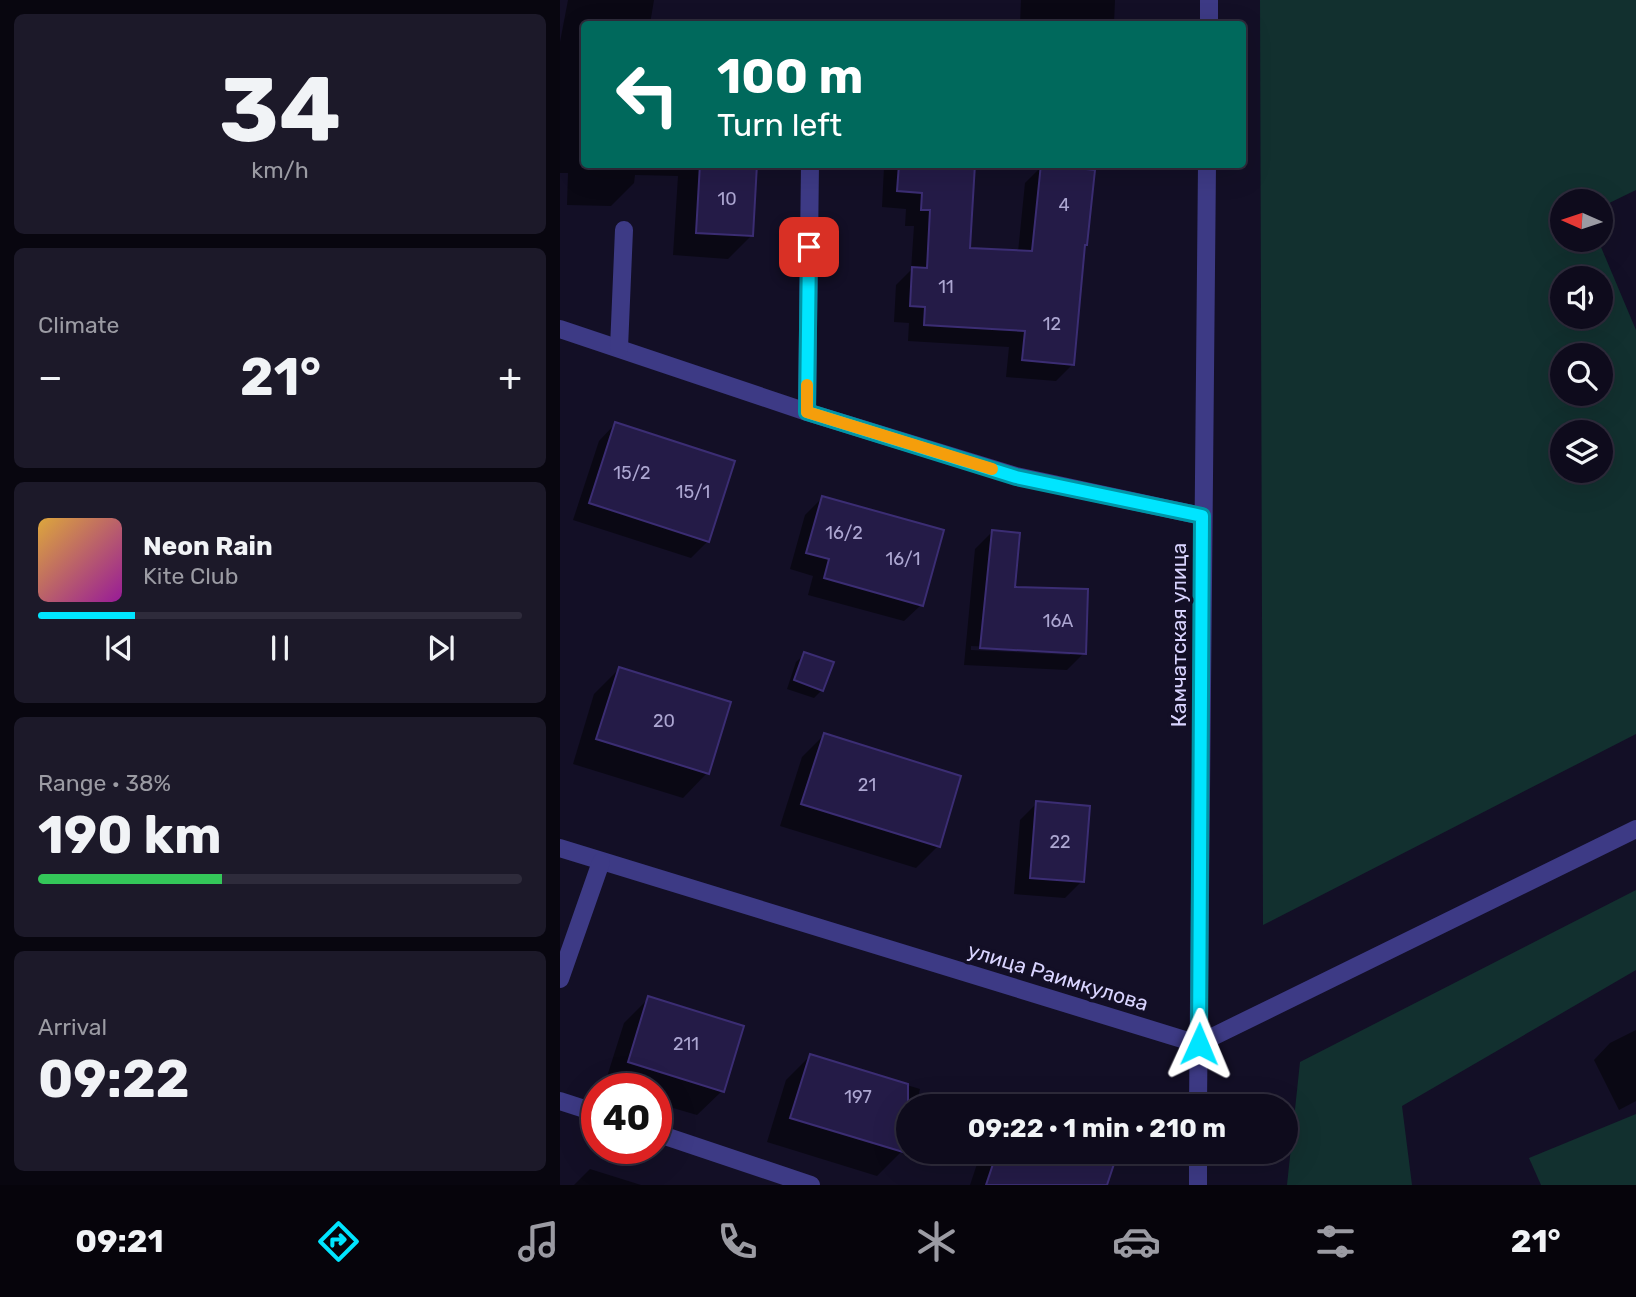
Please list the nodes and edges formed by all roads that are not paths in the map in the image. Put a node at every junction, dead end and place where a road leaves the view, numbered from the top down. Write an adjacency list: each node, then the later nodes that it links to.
1 (1209, 0): 2 (street)
2 (1209, 21)
3 (810, 168): 8 (street)
4 (1207, 168): 9 (street, Камчатская улица)
5 (624, 230): 7 (street)
6 (560, 329): 7 (street)
7 (619, 348): 8 (street)
8 (807, 412): 9 (street)
9 (1202, 516): 14 (street, Камчатская улица)
10 (1636, 829): 14 (street)
11 (560, 848): 12 (street, улица Раимкулова)
12 (601, 862): 13 (street); 14 (street, улица Раимкулова)
13 (560, 979)
14 (1199, 1044): 15 (street, Камчатская улица)
15 (1198, 1094)
16 (560, 1101): 17 (street)
17 (581, 1108)
18 (672, 1138): 20 (street)
19 (1198, 1164): 21 (street)
20 (811, 1185)
21 (1198, 1185)

